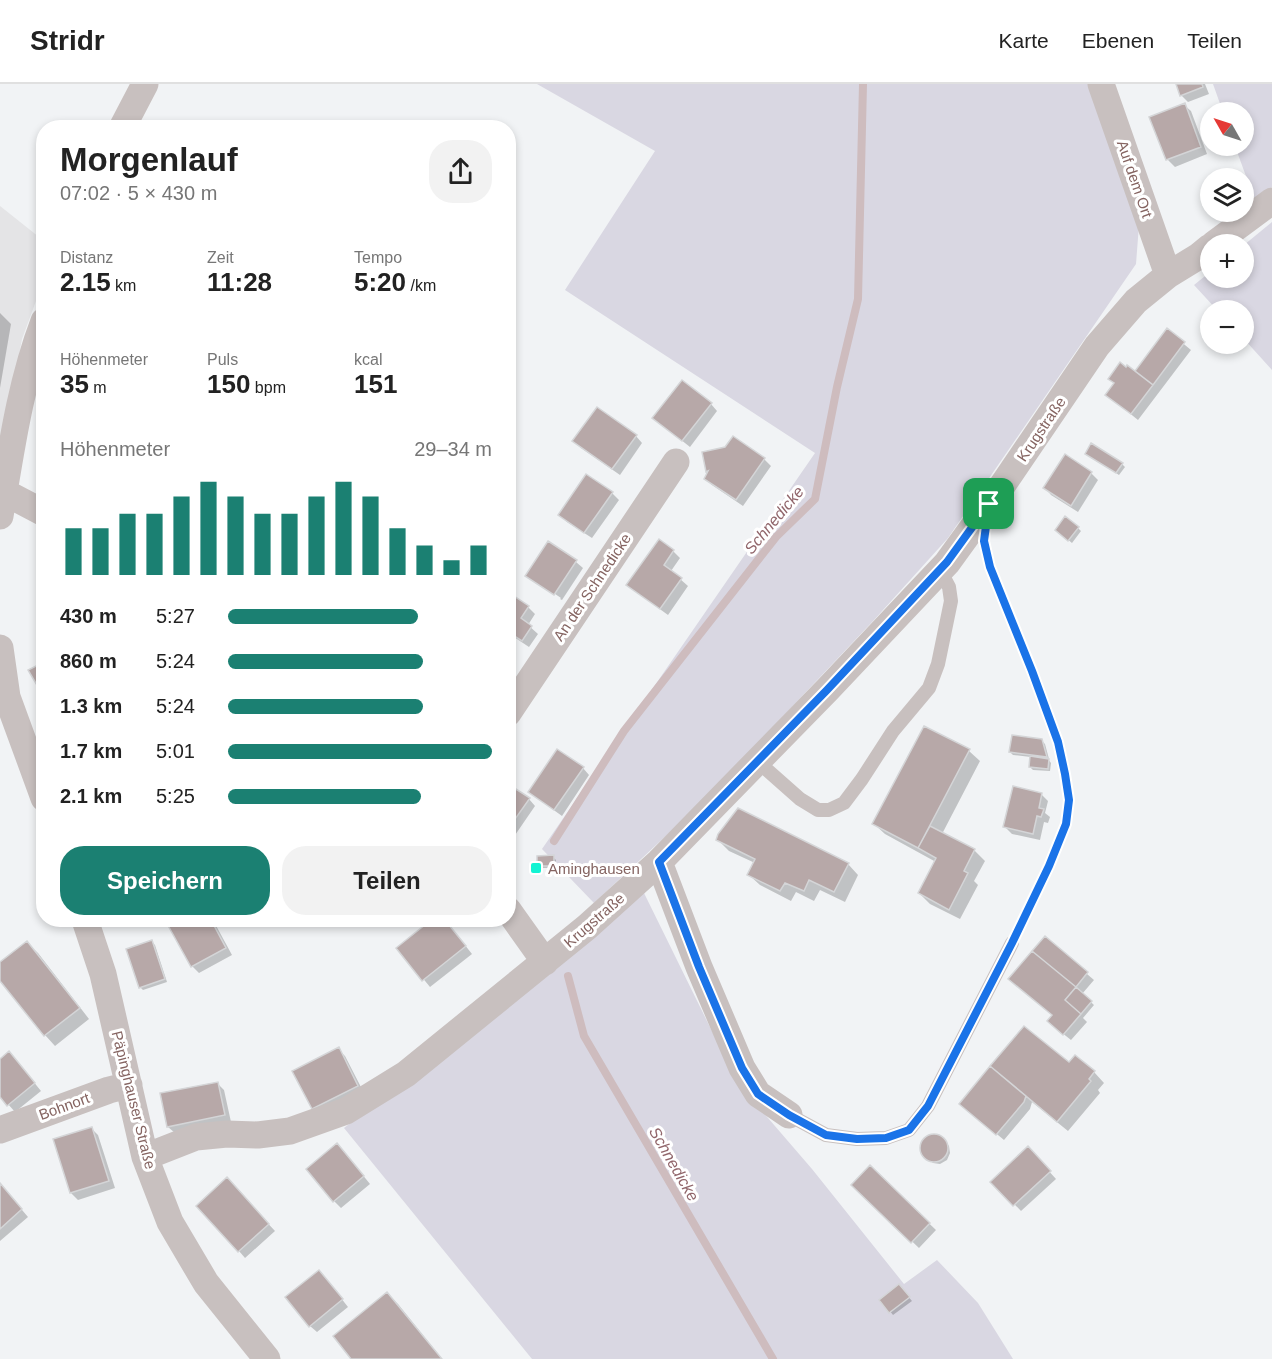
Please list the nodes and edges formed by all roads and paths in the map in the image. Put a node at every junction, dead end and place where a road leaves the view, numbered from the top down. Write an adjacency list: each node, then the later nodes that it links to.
1 (145, 84): 3 (street)
2 (1101, 84): 7 (street, Auf dem Ort)
3 (126, 120)
4 (1272, 201): 5 (street, Krugstraße)
5 (1228, 234)
6 (1200, 255): 7 (street, Krugstraße)
7 (1168, 274): 13 (street, Krugstraße)
8 (36, 341): 10 (street)
9 (676, 462): 15 (street, An der Schnedicke)
10 (2, 504): 11 (street)
11 (36, 511)
12 (986, 550): 21 (path)
13 (940, 570): 16 (street, Krugstraße); 16 (lane)
14 (0, 648): 17 (street)
15 (516, 701)
16 (757, 761): 18 (street, Krugstraße)
17 (36, 776)
18 (659, 862): 22 (street, Krugstraße); 24 (street)
19 (516, 921): 22 (street)
20 (87, 927): 23 (street, Päpinghauser Straße)
21 (1012, 943): 24 (lane)
22 (545, 962): 26 (street, Krugstraße)
23 (129, 1085): 25 (street, Bohnort); 26 (street, Päpinghauser Straße)
24 (789, 1115)
25 (0, 1130)
26 (145, 1157): 27 (street, Päpinghauser Straße)
27 (267, 1359)

